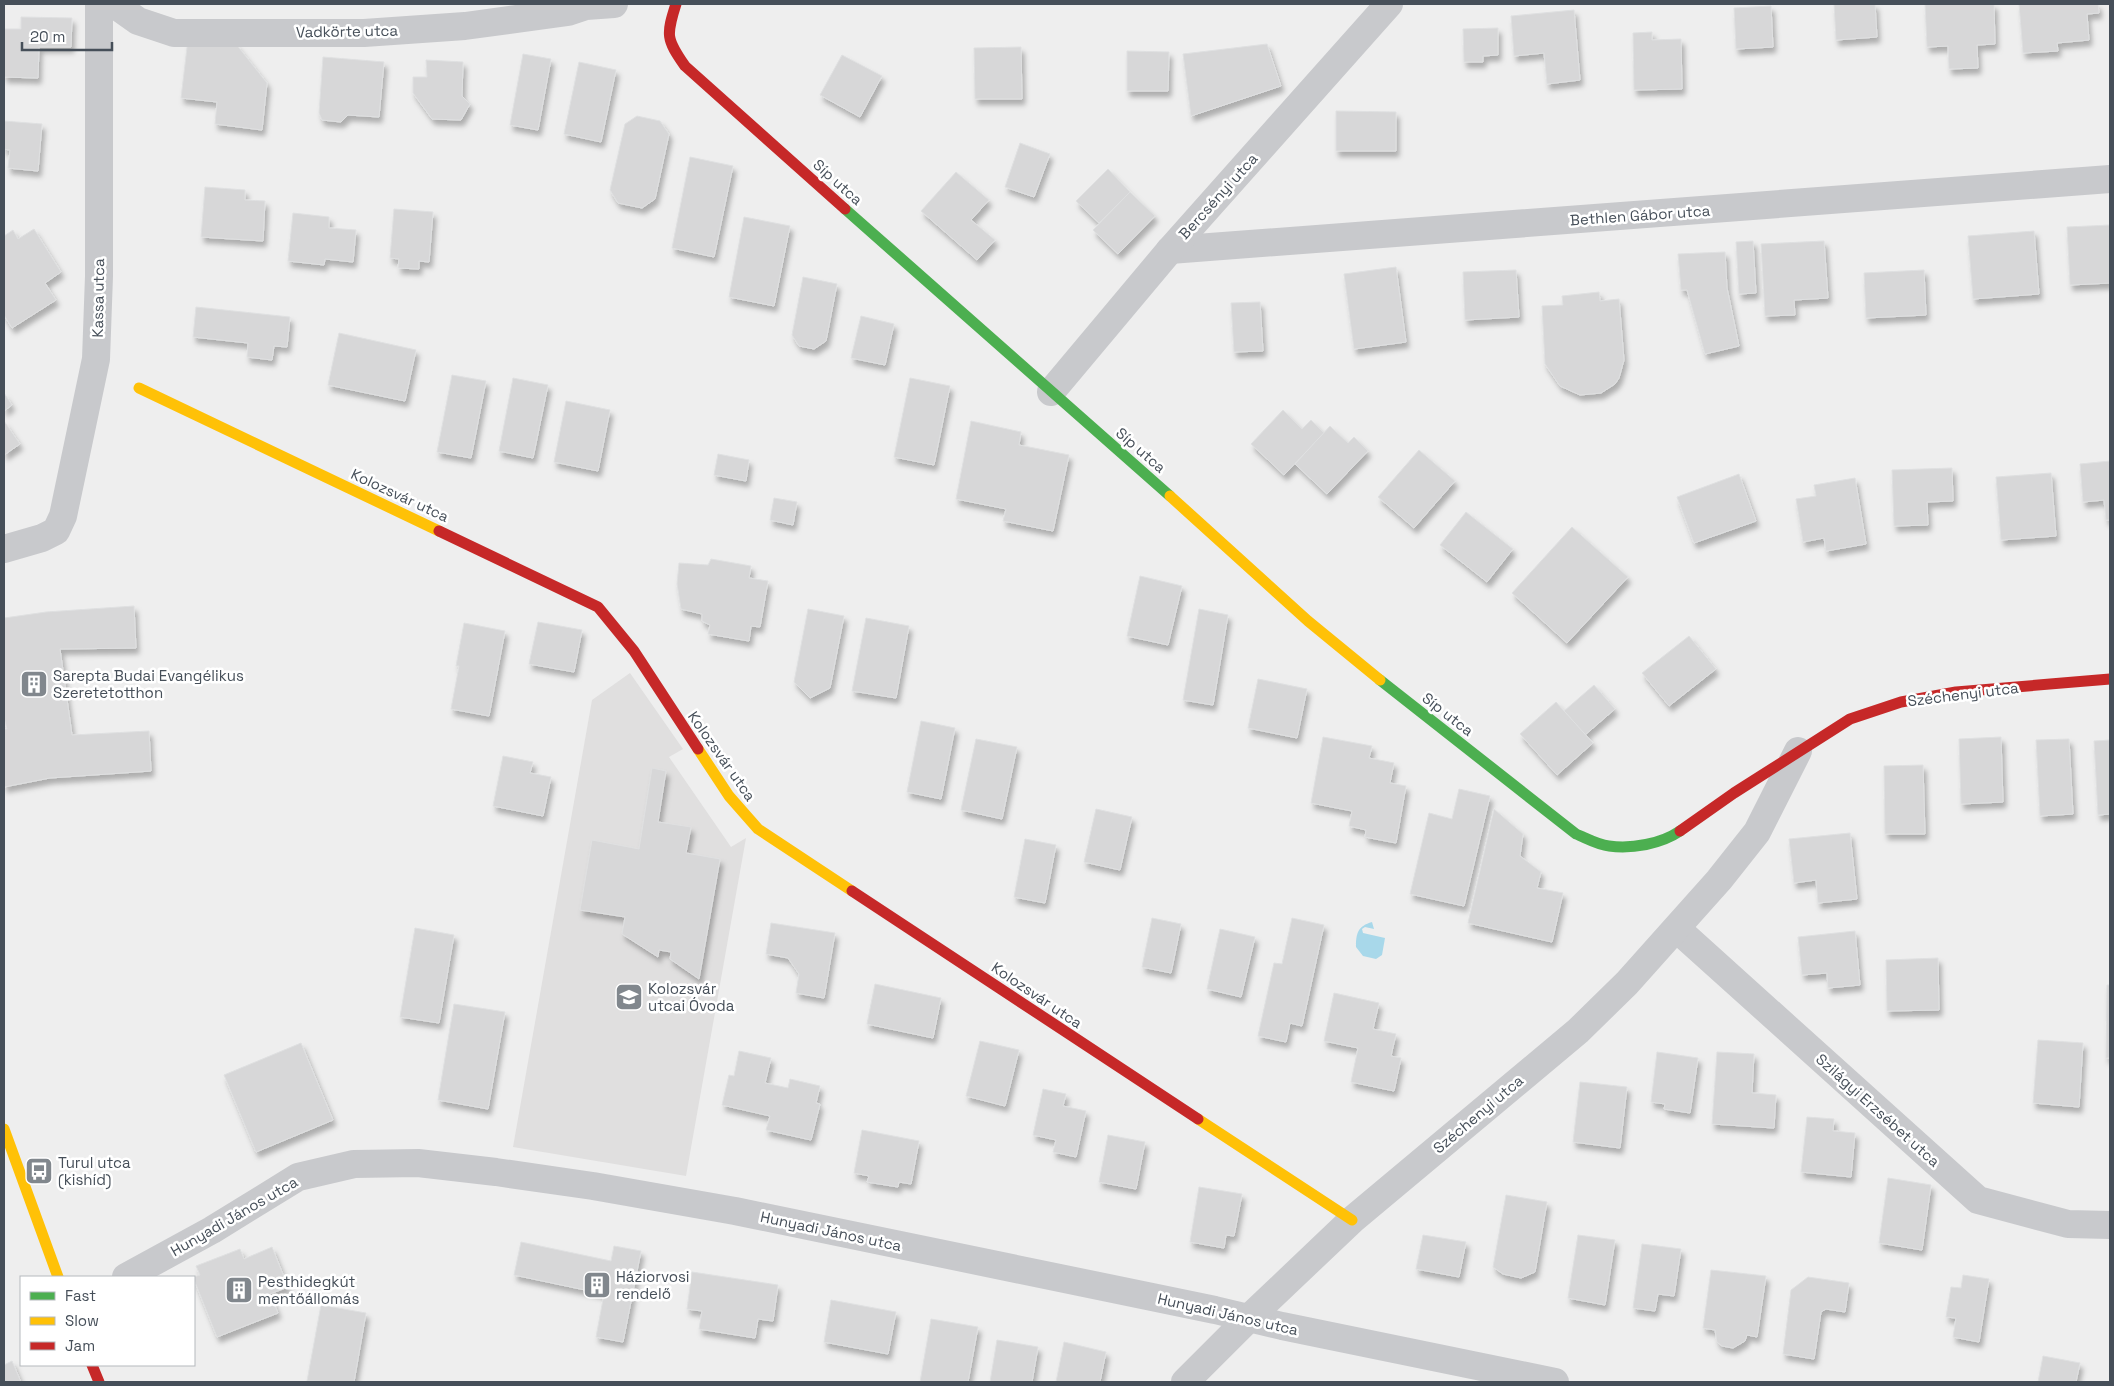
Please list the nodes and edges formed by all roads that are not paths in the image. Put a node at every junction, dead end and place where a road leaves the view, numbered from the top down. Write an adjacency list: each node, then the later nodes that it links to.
1 (99, 4): 12 (street, Kassa utca)
2 (114, 4): 7 (street, Vadkörte utca)
3 (539, 4): 7 (street, Vadkörte utca)
4 (614, 4): 7 (street, Vadkörte utca)
5 (676, 4): 11 (street, Síp utca)
6 (1389, 4): 9 (street, Bercsényi utca)
7 (586, 6)
8 (2110, 179): 9 (street, Bethlen Gábor utca)
9 (1170, 250): 11 (street, Bercsényi utca)
10 (139, 388): 20 (street, Kolozsvár utca)
11 (1051, 392): 17 (street, Síp utca)
12 (4, 549)
13 (2110, 679): 14 (street, Széchenyi utca)
14 (1798, 752): 15 (street, Széchenyi utca); 16 (street, Széchenyi utca)
15 (1734, 793): 16 (street); 17 (street, Széchenyi utca)
16 (1757, 832): 18 (street, Széchenyi utca)
17 (1635, 846)
18 (1677, 929): 20 (street, Széchenyi utca); 21 (street, Szilágyi Erzsébet utca)
19 (4, 1129): 22 (street)
20 (1352, 1220): 24 (street, Széchenyi utca)
21 (2110, 1225)
22 (58, 1276)
23 (128, 1276): 24 (street, Hunyadi János utca)
24 (1250, 1317): 27 (street, Széchenyi utca); 28 (street, Hunyadi János utca)
25 (92, 1366): 26 (street)
26 (99, 1382)
27 (1185, 1382)
28 (1555, 1382)

